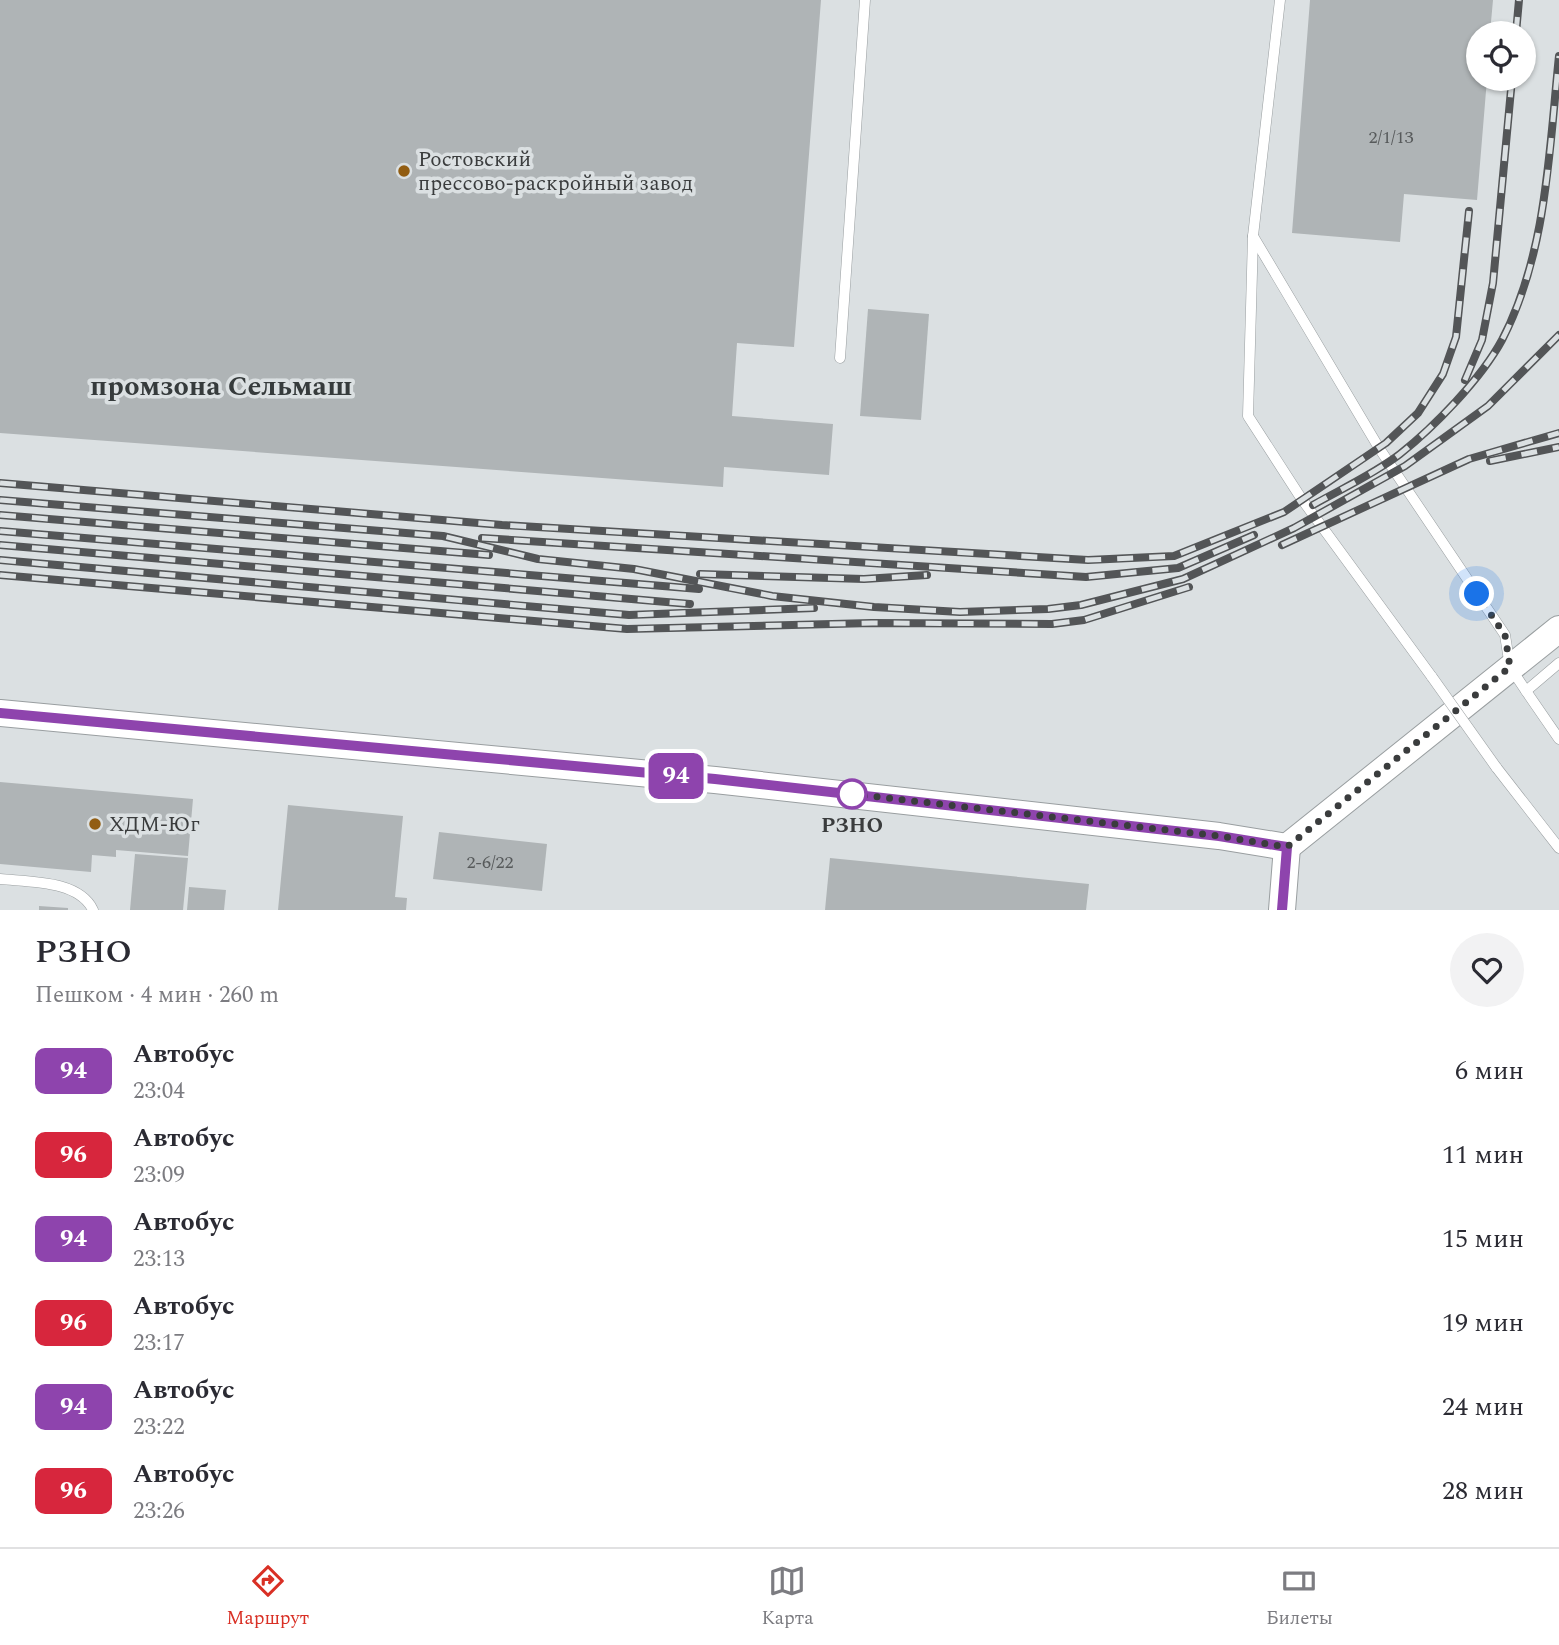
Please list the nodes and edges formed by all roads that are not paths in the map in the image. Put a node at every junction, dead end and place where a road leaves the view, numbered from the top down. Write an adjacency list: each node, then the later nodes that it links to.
1 (865, 0): 4 (lane)
2 (1280, 0): 3 (lane)
3 (1254, 236): 7 (lane); 12 (lane, bridge)
4 (840, 358)
5 (1559, 629): 7 (main road)
6 (1559, 663): 8 (lane)
7 (1510, 667): 8 (lane); 11 (main road)
8 (1526, 691): 10 (lane)
9 (0, 713): 11 (main road)
10 (1559, 739)
11 (1287, 847): 15 (main road)
12 (1559, 848)
13 (0, 879): 14 (lane)
14 (93, 910)
15 (1282, 910)

